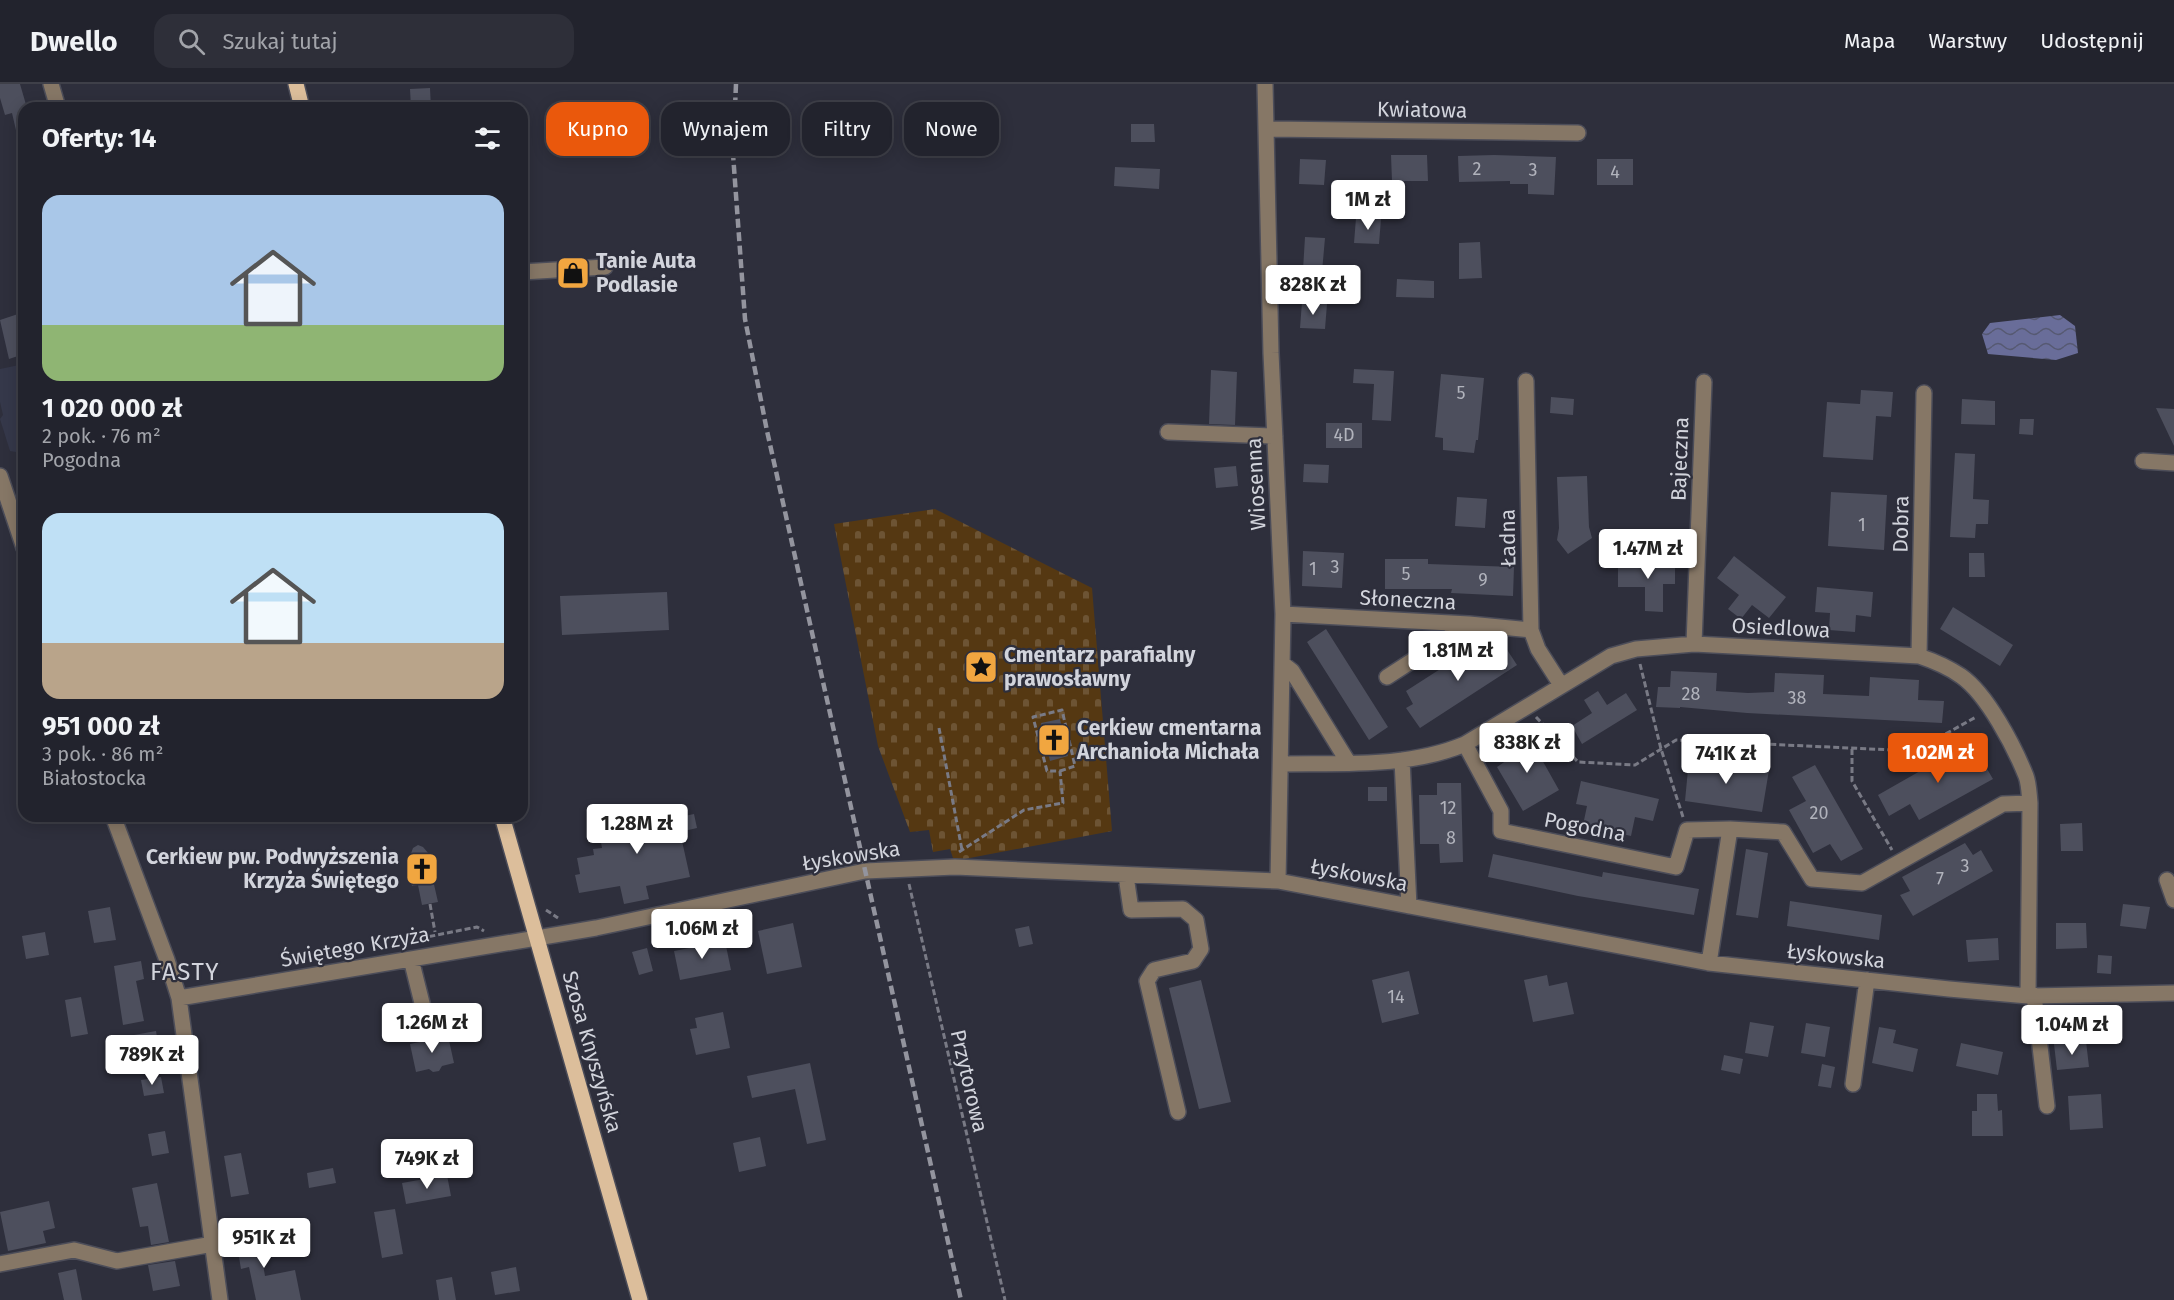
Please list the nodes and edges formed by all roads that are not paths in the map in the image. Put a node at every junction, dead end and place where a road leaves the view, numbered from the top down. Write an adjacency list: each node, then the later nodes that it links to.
1 (51, 84): 4 (street)
2 (296, 84): 5 (main road)
3 (1264, 84): 6 (street, Wiosenna)
4 (56, 102)
5 (300, 102)
6 (1266, 129): 7 (street, Kwiatowa); 14 (street, Wiosenna)
7 (1578, 133)
8 (605, 267): 9 (street)
9 (528, 272)
10 (1526, 381): 21 (street, Ładna)
11 (1704, 382): 22 (street, Bajeczna)
12 (1924, 393): 23 (street, Dobra)
13 (1168, 432): 14 (street)
14 (1275, 436): 19 (street, Wiosenna)
15 (2144, 461): 16 (street)
16 (2174, 463)
17 (0, 476): 18 (street)
18 (18, 530)
19 (1283, 614): 20 (street, Słoneczna); 24 (street, Wiosenna)
20 (1469, 624): 21 (street, Słoneczna); 25 (street)
21 (1531, 630): 26 (street, Ładna)
22 (1694, 644): 23 (street, Osiedlowa); 26 (street, Osiedlowa)
23 (1920, 656): 31 (street, Osiedlowa)
24 (1283, 664): 29 (street); 30 (street, Wiosenna)
25 (1387, 677)
26 (1561, 685): 27 (street, Osiedlowa)
27 (1465, 744): 28 (street, Osiedlowa); 34 (street, Pogodna)
28 (1402, 760): 29 (street, Osiedlowa); 39 (street)
29 (1348, 762): 30 (street, Osiedlowa)
30 (1281, 764): 37 (street, Wiosenna)
31 (2030, 803): 34 (street); 45 (street, Osiedlowa)
32 (115, 822): 46 (street)
33 (504, 822): 40 (main road, Szosa Knyszyńska)
34 (1730, 829): 42 (street)
35 (1126, 876): 37 (street, Łyskowska); 40 (street, Łyskowska); 50 (street)
36 (2167, 880): 38 (street)
37 (1278, 881): 39 (street, Łyskowska)
38 (2174, 900)
39 (1409, 906): 42 (street, Łyskowska)
40 (537, 937): 41 (street, Świętego Krzyża); 54 (main road, Szosa Knyszyńska)
41 (411, 959): 46 (street, Świętego Krzyża); 47 (street)
42 (1709, 963): 43 (street, Łyskowska)
43 (1867, 980): 45 (street, Łyskowska); 48 (street)
44 (2174, 993): 45 (street, Łyskowska)
45 (2031, 995): 49 (street, Osiedlowa)
46 (179, 998): 51 (street)
47 (429, 1031)
48 (1853, 1084)
49 (2047, 1106)
50 (1178, 1112)
51 (213, 1244): 52 (street); 53 (street)
52 (0, 1264)
53 (220, 1300)
54 (640, 1300)

